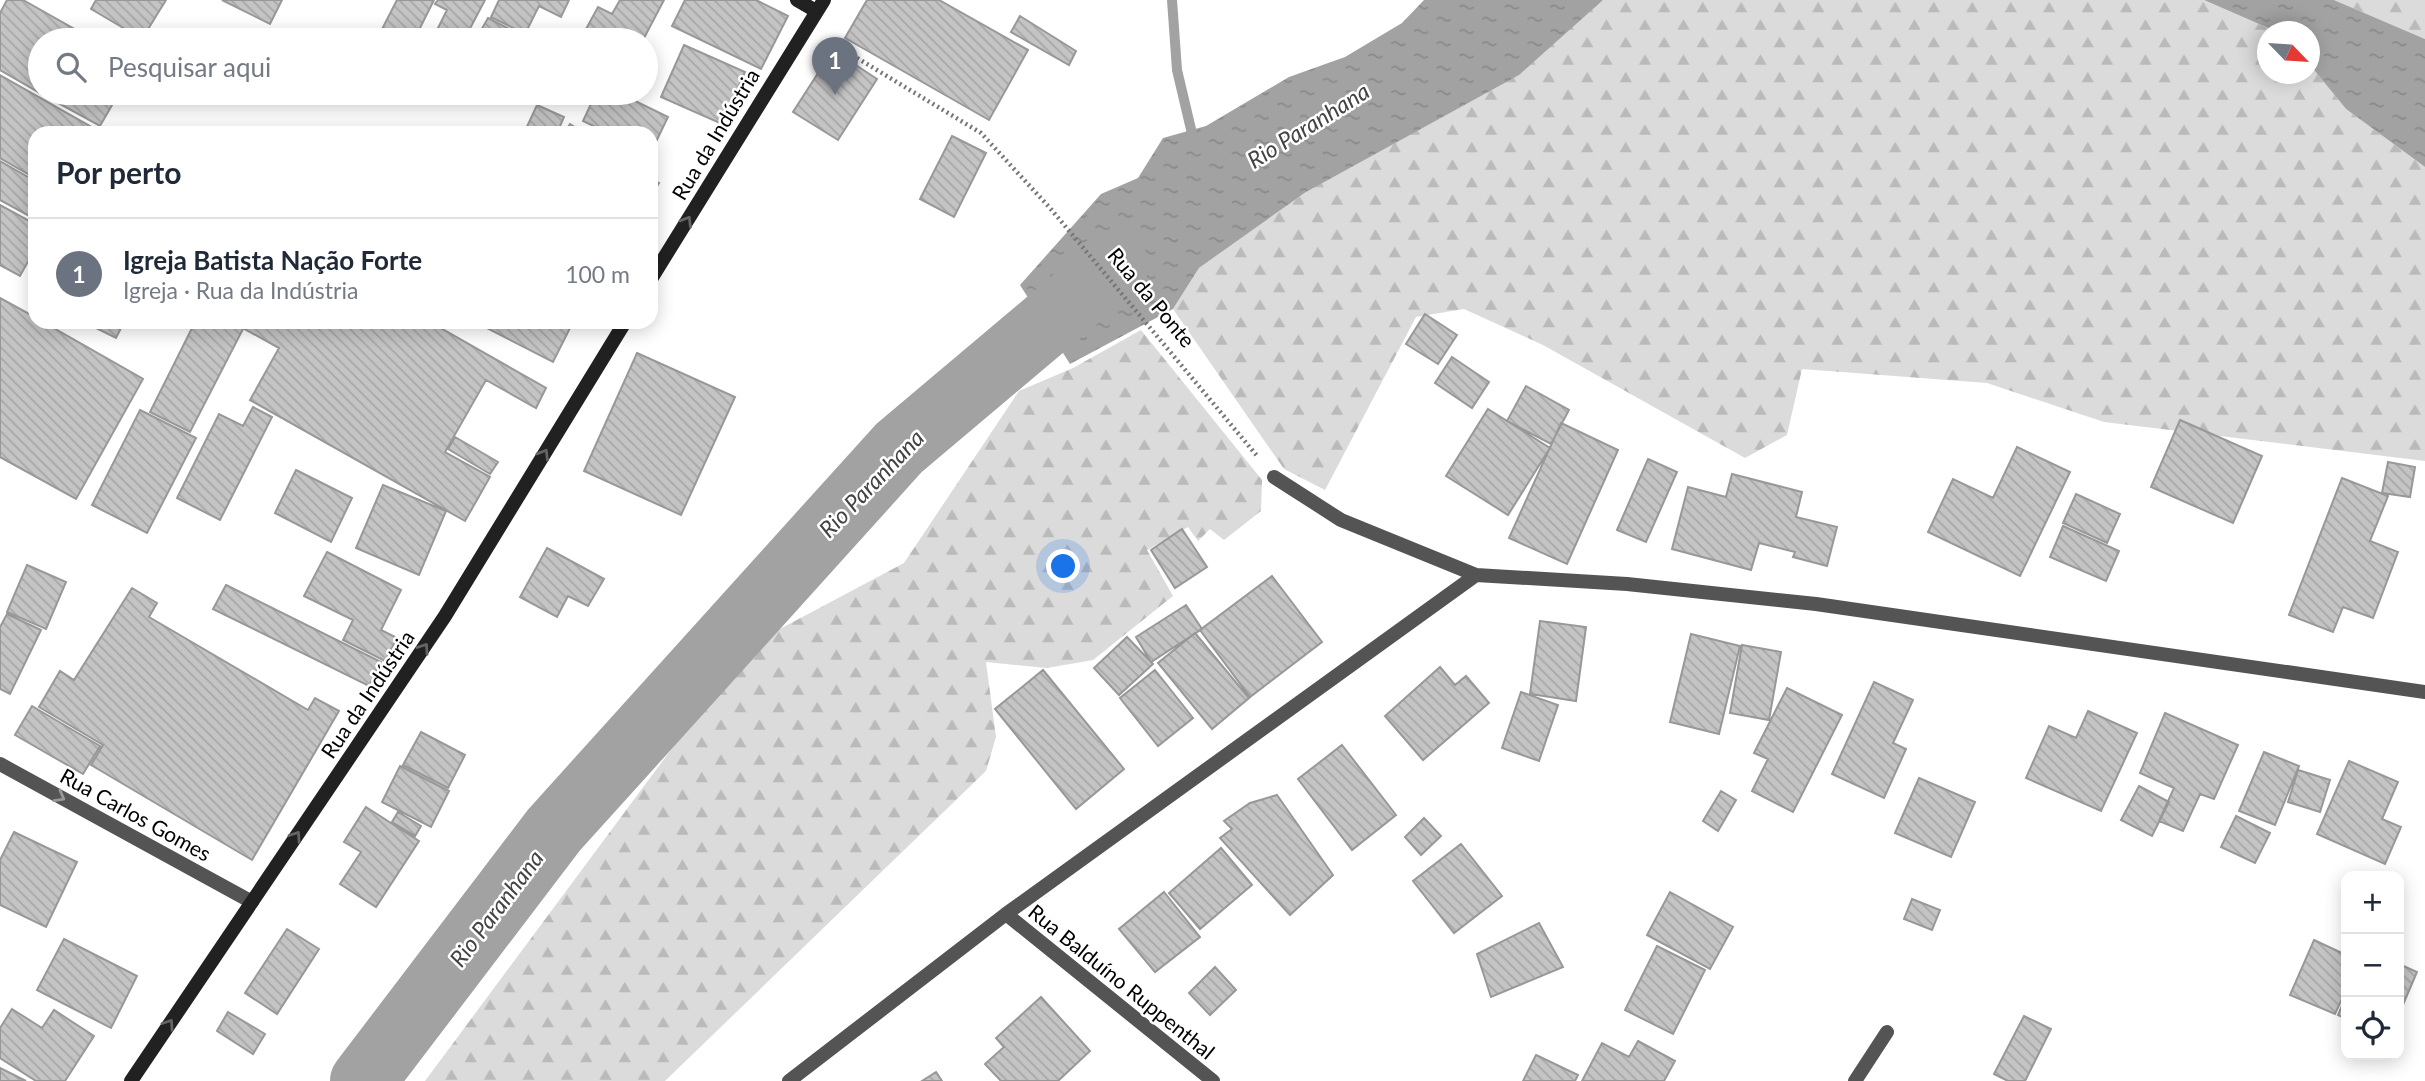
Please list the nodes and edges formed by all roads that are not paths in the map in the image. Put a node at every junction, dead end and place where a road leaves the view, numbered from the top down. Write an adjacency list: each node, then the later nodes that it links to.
1 (797, 0): 2 (main road)
2 (820, 5): 3 (main road, Rua da Indústria, one-way to 2)
3 (658, 268)
4 (621, 329): 9 (main road, Rua da Indústria, one-way to 4)
5 (1274, 477): 6 (street)
6 (1476, 575): 7 (street); 10 (street)
7 (2425, 692)
8 (0, 764): 9 (street, Rua Carlos Gomes, one-way to 9)
9 (252, 902): 12 (main road, Rua da Indústria, one-way to 9)
10 (1006, 914): 13 (street); 14 (street, Rua Balduíno Ruppenthal)
11 (1887, 1032): 15 (street)
12 (131, 1081)
13 (789, 1081)
14 (1213, 1081)
15 (1855, 1081)

